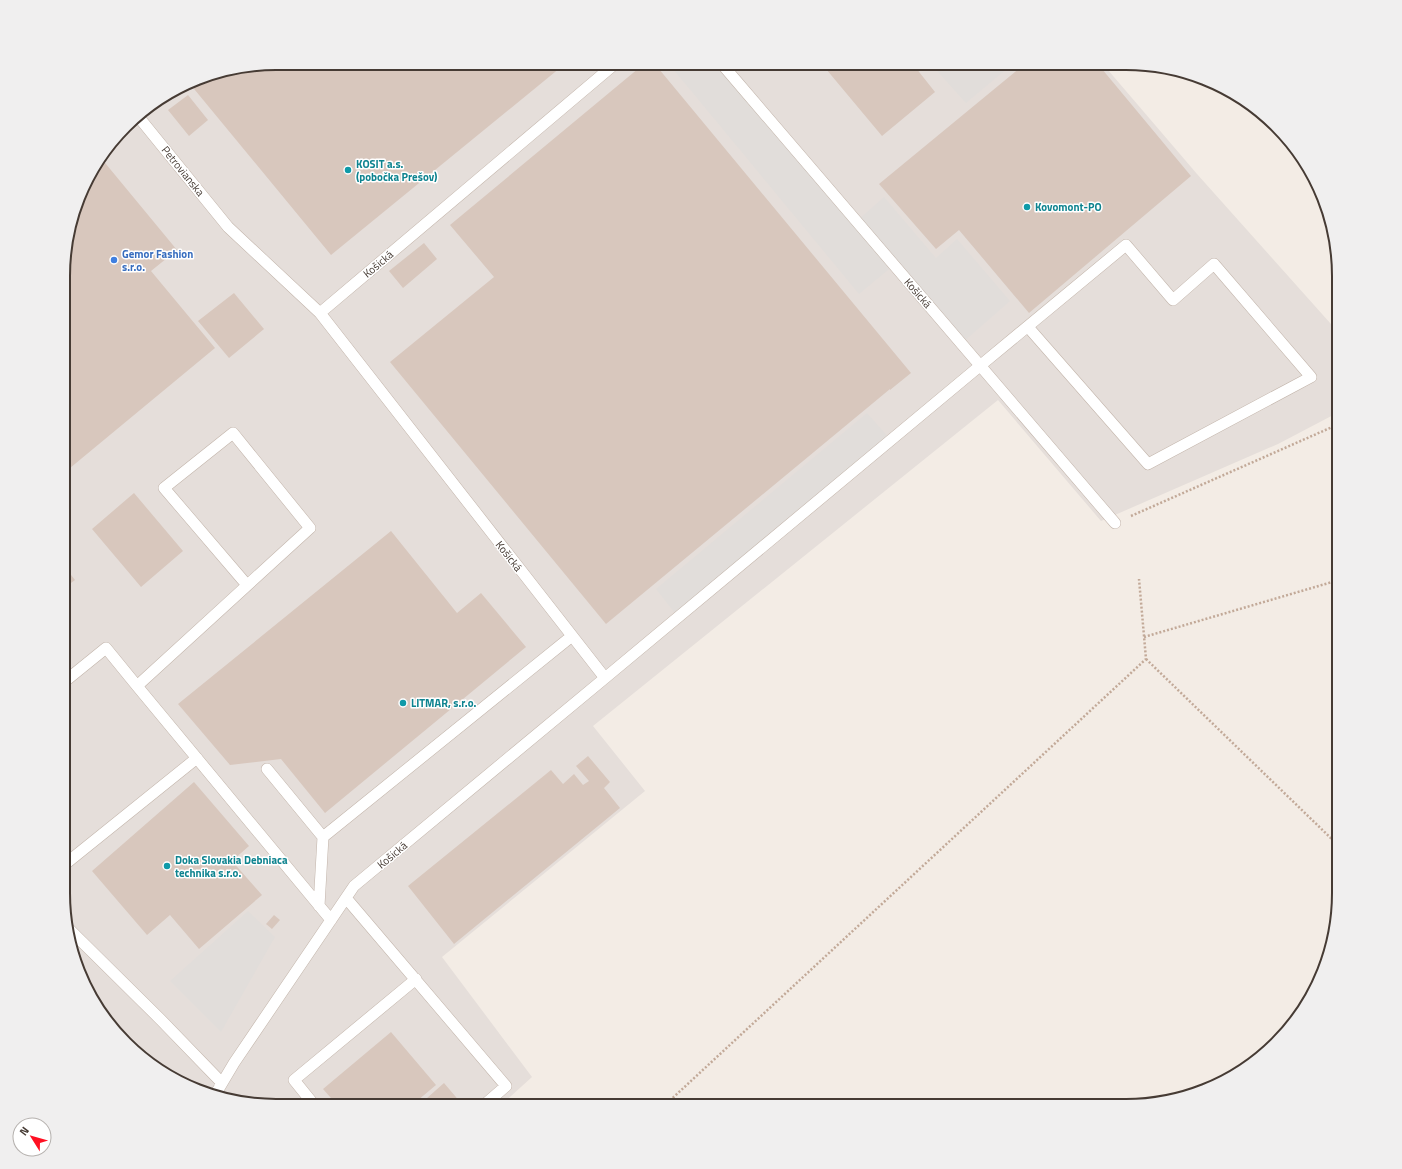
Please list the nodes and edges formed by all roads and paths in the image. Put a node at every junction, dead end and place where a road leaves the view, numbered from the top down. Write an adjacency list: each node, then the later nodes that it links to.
1 (608, 70): 4 (lane, Košická)
2 (727, 70): 6 (lane, Košická)
3 (141, 120): 4 (lane, Petrovianska)
4 (320, 313): 12 (lane, Košická)
5 (1028, 327): 5 (lane); 6 (lane)
6 (981, 365): 8 (lane, Košická); 16 (lane)
7 (1332, 427): 8 (path)
8 (1115, 523)
9 (1139, 579): 13 (path)
10 (1332, 582): 13 (path)
11 (247, 585): 11 (lane); 17 (lane)
12 (572, 636): 16 (lane, Košická); 20 (lane)
13 (1144, 637): 14 (path)
14 (1146, 659): 21 (path); 32 (path)
15 (70, 677): 17 (lane)
16 (605, 678): 23 (lane, Košická)
17 (137, 686): 18 (lane)
18 (197, 758): 22 (lane); 24 (lane)
19 (267, 770): 20 (lane)
20 (323, 836): 24 (lane)
21 (1332, 839)
22 (70, 860)
23 (346, 898): 25 (lane, Košická); 27 (lane)
24 (319, 906): 25 (lane)
25 (331, 920): 28 (lane, Košická)
26 (74, 934): 28 (lane)
27 (416, 979): 30 (lane); 31 (lane)
28 (222, 1083): 29 (lane, Košická)
29 (217, 1090)
30 (309, 1099)
31 (491, 1099)
32 (672, 1099)

